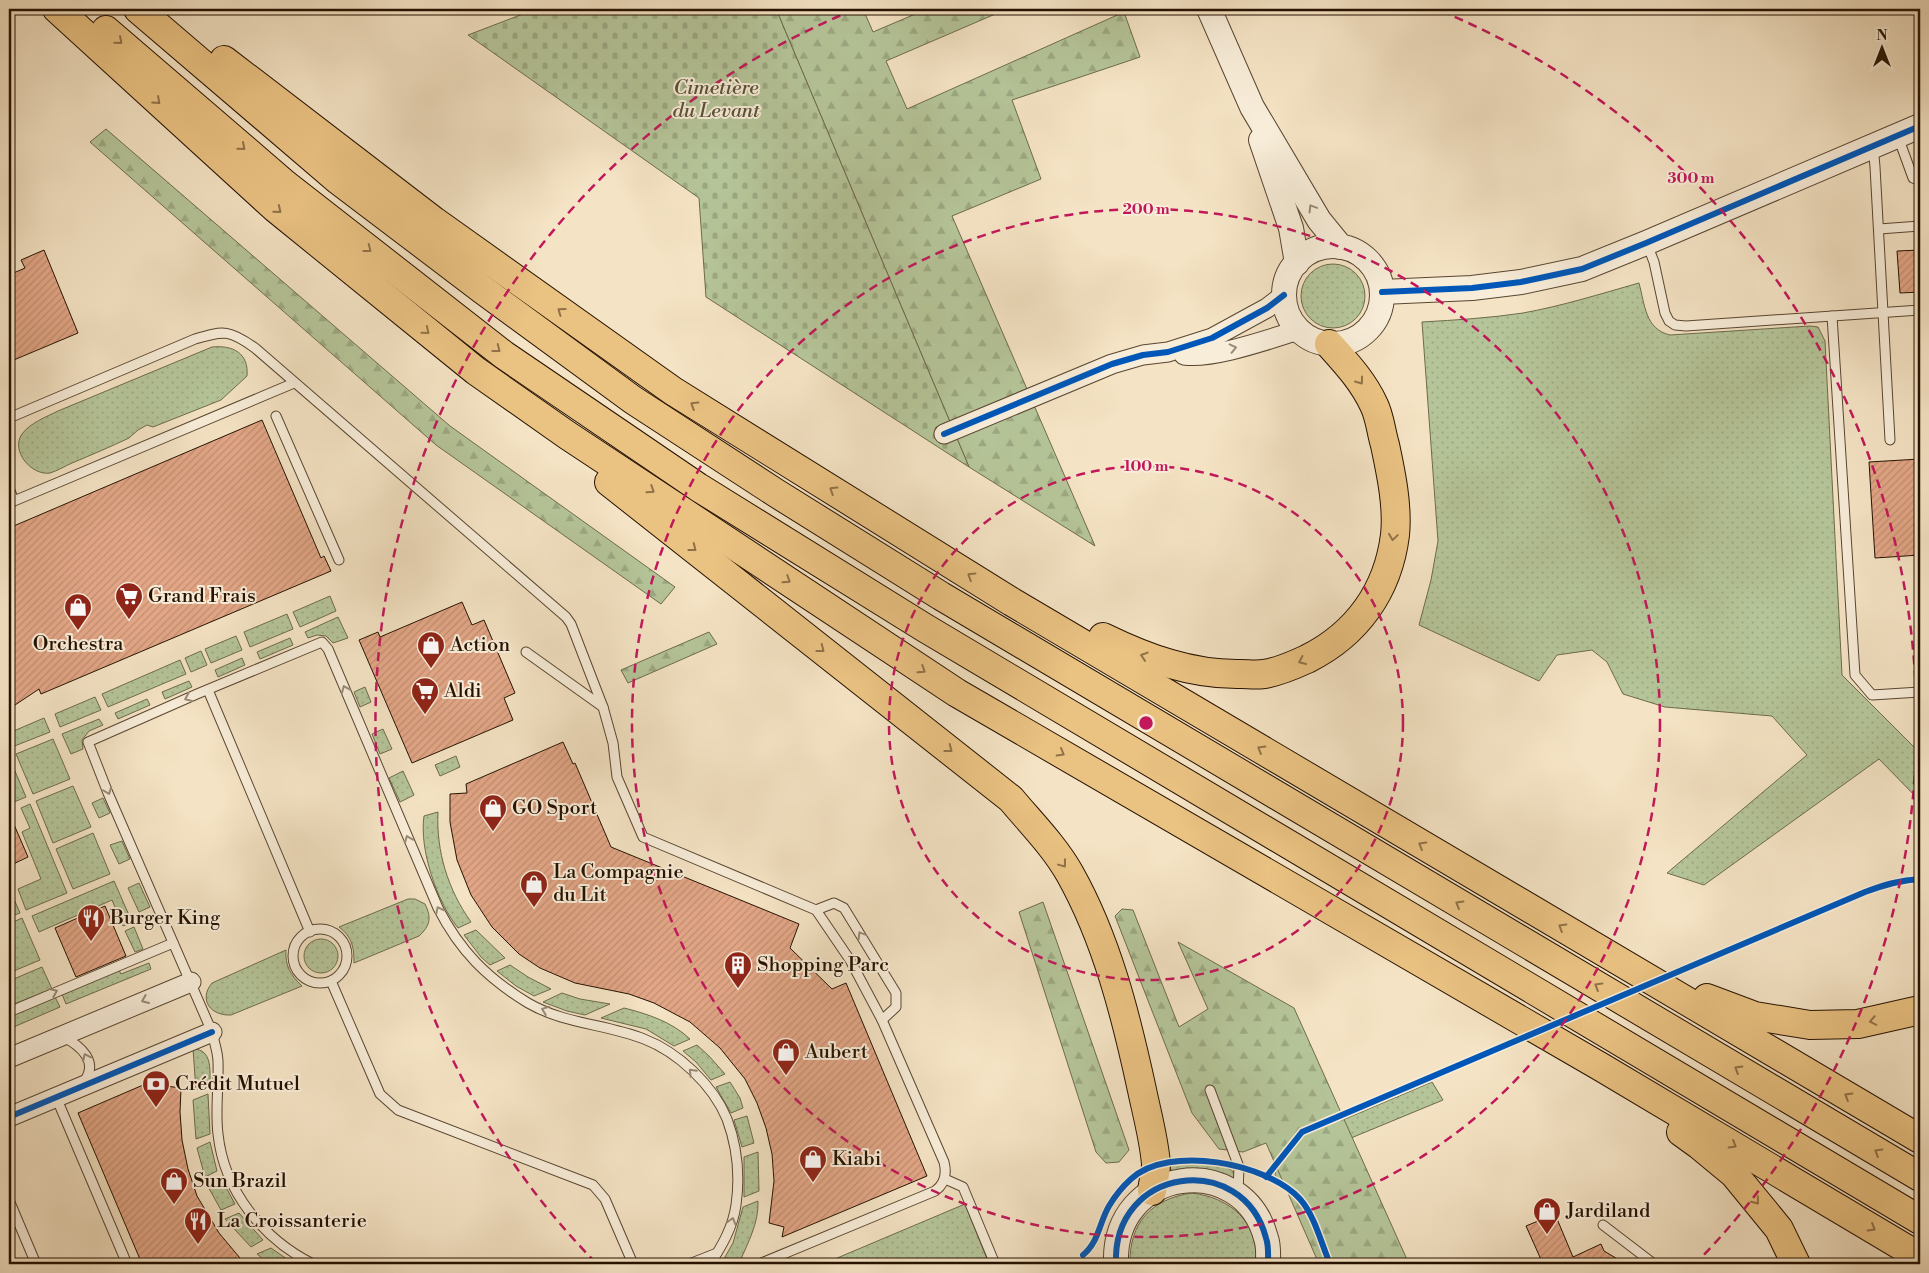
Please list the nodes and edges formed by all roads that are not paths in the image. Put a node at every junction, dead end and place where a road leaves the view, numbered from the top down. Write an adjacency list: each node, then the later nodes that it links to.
1 (57, 9): 26 (highway, one-way to 26)
2 (82, 9): 58 (highway, one-way to 58)
3 (1209, 9): 5 (street)
4 (142, 13): 30 (highway, one-way to 4); 53 (highway, one-way to 4)
5 (1252, 107): 12 (street, one-way to 5); 13 (street)
6 (1920, 126): 7 (street)
7 (1879, 144): 8 (lane); 10 (lane); 11 (street)
8 (1920, 181)
9 (1920, 226): 10 (lane)
10 (1879, 229): 17 (lane)
11 (1646, 243): 14 (street); 18 (lane)
12 (1341, 247): 13 (street); 14 (street)
13 (1297, 262): 15 (street)
14 (1382, 292): 20 (street)
15 (1284, 295): 19 (street); 21 (street)
16 (1920, 310): 17 (lane)
17 (1883, 313): 18 (lane); 27 (lane)
18 (1832, 316): 33 (lane)
19 (1299, 330): 20 (street); 21 (street, one-way to 19)
20 (1329, 344): 30 (highway, one-way to 30)
21 (1168, 352): 25 (street)
22 (294, 384): 24 (lane); 28 (lane); 34 (lane)
23 (276, 416): 29 (lane)
24 (9, 418)
25 (944, 434)
26 (567, 435): 47 (highway, one-way to 47); 55 (highway, one-way to 55)
27 (1890, 440)
28 (9, 488)
29 (339, 560)
30 (1012, 602): 38 (highway, one-way to 30)
31 (526, 652): 34 (lane)
32 (208, 690): 36 (lane); 37 (lane, one-way to 37); 60 (lane, one-way to 32)
33 (1920, 692)
34 (604, 707): 35 (lane)
35 (816, 910): 43 (lane); 43 (lane, one-way to 35)
36 (310, 932): 39 (lane); 39 (lane)
37 (173, 943): 40 (lane); 42 (lane, one-way to 37)
38 (1634, 970): 41 (highway, one-way to 38); 52 (highway, one-way to 38)
39 (332, 981): 65 (lane)
40 (191, 982): 44 (lane); 45 (street, one-way to 45)
41 (1920, 1010)
42 (9, 1012)
43 (882, 1020): 54 (lane)
44 (212, 1032): 48 (street); 64 (lane)
45 (61, 1036): 46 (street); 48 (lane, one-way to 45)
46 (9, 1058)
47 (1601, 1067): 61 (highway, one-way to 61); 73 (highway, one-way to 73)
48 (79, 1087): 50 (street)
49 (1210, 1090): 56 (lane)
50 (56, 1097): 51 (street); 63 (lane)
51 (9, 1117)
52 (1920, 1139)
53 (1920, 1177)
54 (945, 1178): 68 (lane); 69 (lane)
55 (1152, 1190): 56 (street); 70 (street)
56 (1238, 1195): 71 (street)
57 (9, 1200): 62 (lane)
58 (1920, 1220)
59 (1603, 1224): 72 (lane)
60 (718, 1253): 66 (lane); 67 (lane)
61 (1920, 1257)
62 (36, 1264)
63 (127, 1264)
64 (313, 1264)
65 (633, 1264)
66 (689, 1264)
67 (710, 1264)
68 (759, 1264)
69 (995, 1264)
70 (1116, 1264)
71 (1268, 1264)
72 (1654, 1264)
73 (1796, 1264)

